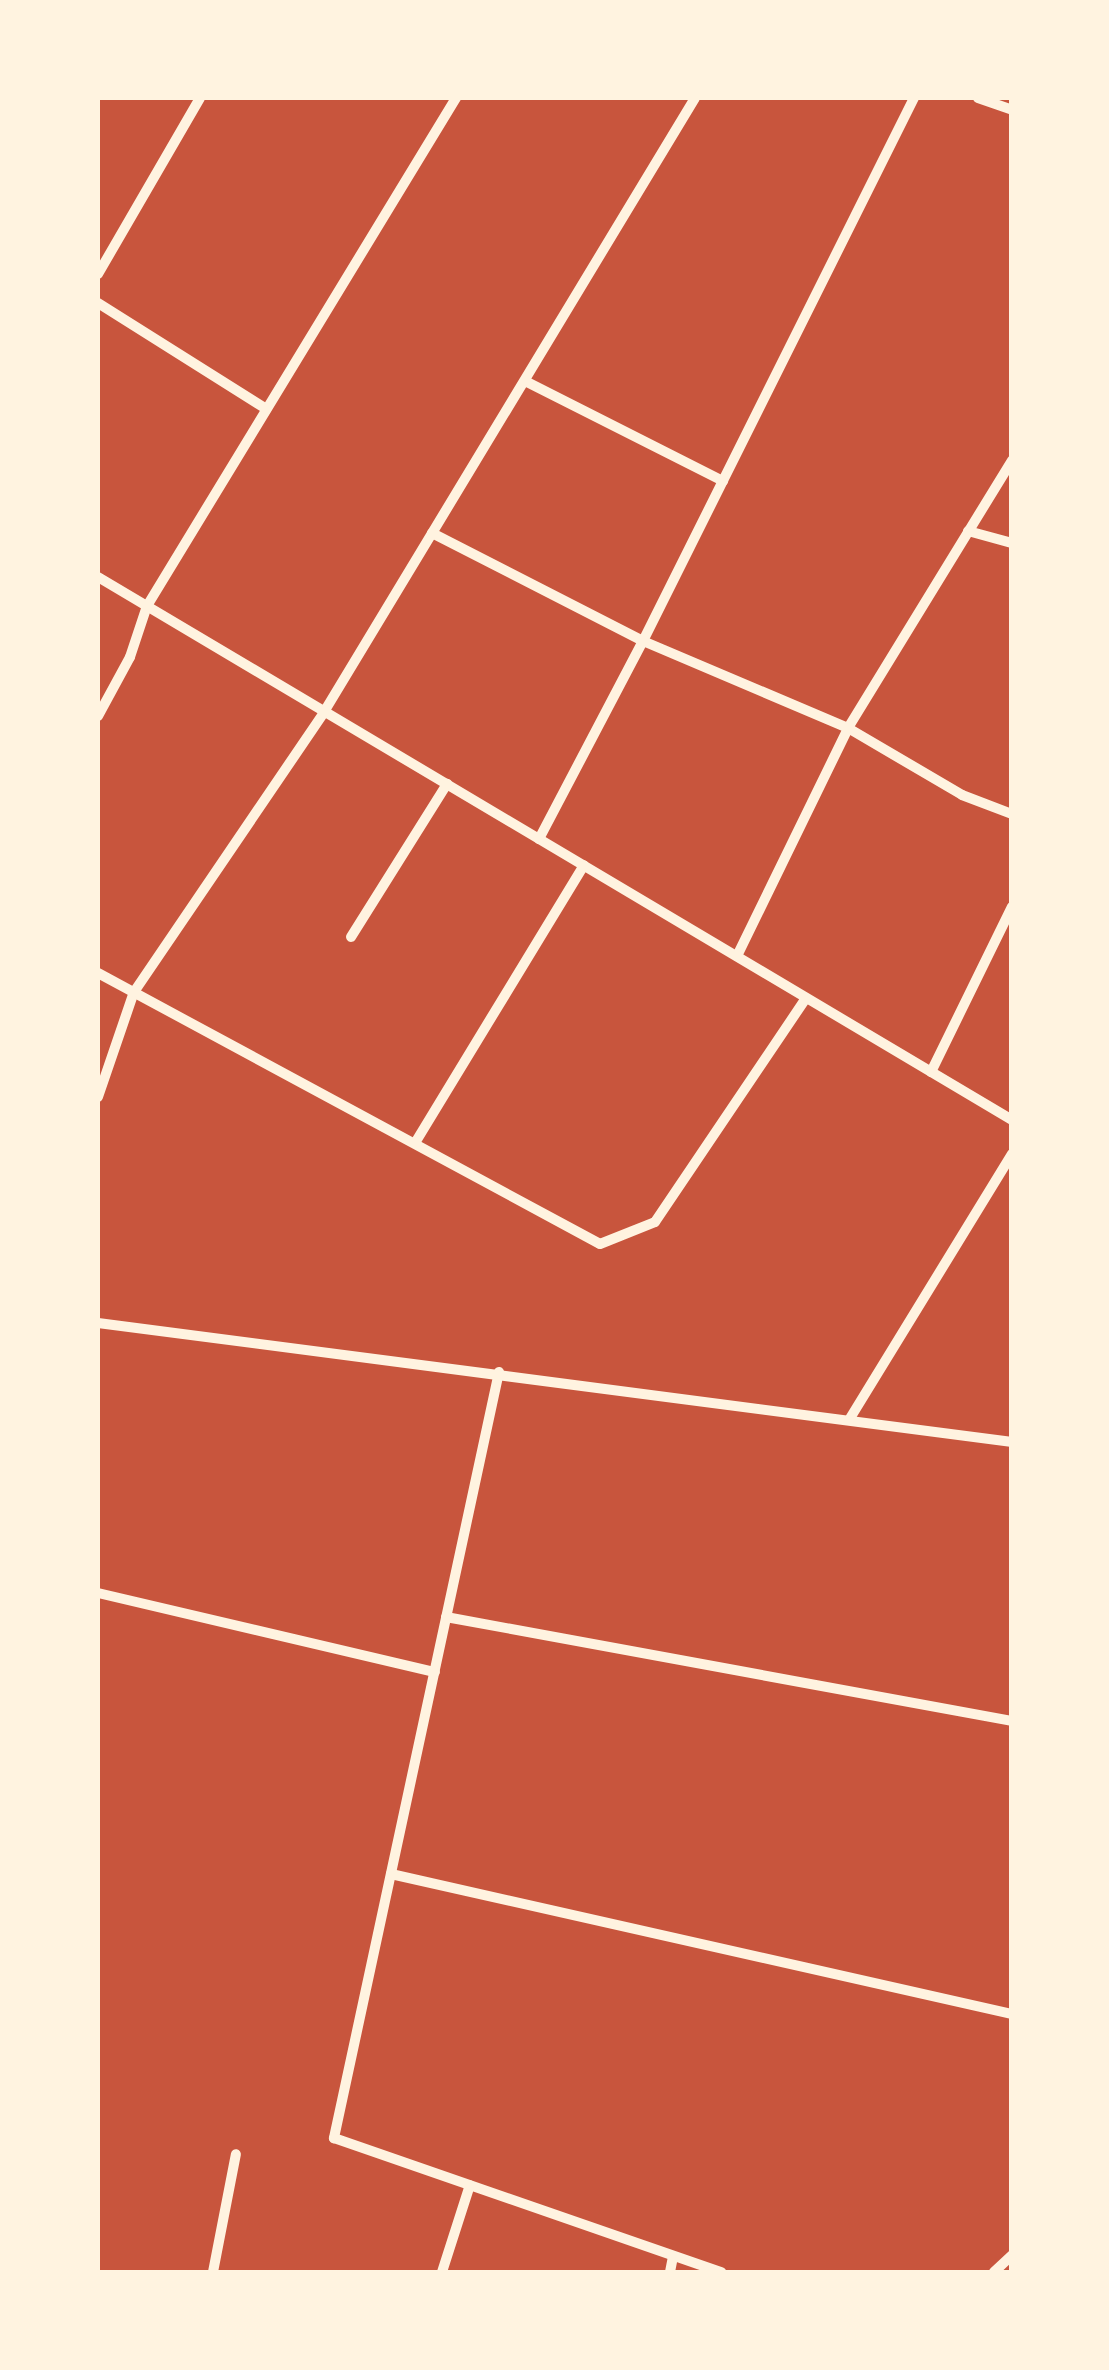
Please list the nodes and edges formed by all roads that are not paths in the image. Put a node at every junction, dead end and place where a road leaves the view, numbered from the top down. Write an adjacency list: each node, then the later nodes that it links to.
1 (200, 98): 7 (street)
2 (456, 98): 10 (street)
3 (695, 98): 9 (street)
4 (914, 98): 12 (street)
5 (978, 98): 6 (street)
6 (1012, 110)
7 (98, 274)
8 (98, 303): 10 (street)
9 (525, 381): 12 (street); 14 (street)
10 (266, 409): 17 (street)
11 (1012, 460): 13 (street)
12 (723, 481): 18 (street)
13 (968, 531): 15 (street); 21 (street)
14 (432, 534): 18 (street); 19 (street)
15 (1012, 543)
16 (98, 576): 17 (street)
17 (147, 606): 19 (street); 20 (street)
18 (643, 642): 21 (street); 24 (street)
19 (324, 712): 22 (street); 30 (street)
20 (98, 716)
21 (848, 728): 23 (street); 28 (street)
22 (447, 784): 24 (street); 27 (street)
23 (1012, 814)
24 (539, 839): 25 (street)
25 (584, 866): 28 (street); 35 (street)
26 (1012, 907): 32 (street)
27 (351, 937)
28 (737, 956): 31 (street)
29 (98, 973): 30 (street)
30 (134, 992): 33 (street); 35 (street)
31 (806, 998): 32 (street); 35 (street)
32 (931, 1072): 34 (street)
33 (98, 1098)
34 (1012, 1120)
35 (416, 1144)
36 (1012, 1154): 39 (street)
37 (98, 1323): 38 (street)
38 (499, 1372): 39 (street); 42 (street)
39 (848, 1420): 40 (street)
40 (1012, 1442)
41 (98, 1593): 43 (street)
42 (446, 1617): 43 (street); 44 (street)
43 (434, 1672): 45 (street)
44 (1012, 1721)
45 (391, 1874): 46 (street); 48 (street)
46 (1012, 2014)
47 (236, 2154): 51 (street)
48 (470, 2185): 50 (street); 52 (street)
49 (1012, 2255): 55 (street)
50 (673, 2256): 53 (street); 54 (street)
51 (214, 2272)
52 (442, 2272)
53 (670, 2272)
54 (722, 2272)
55 (994, 2272)

